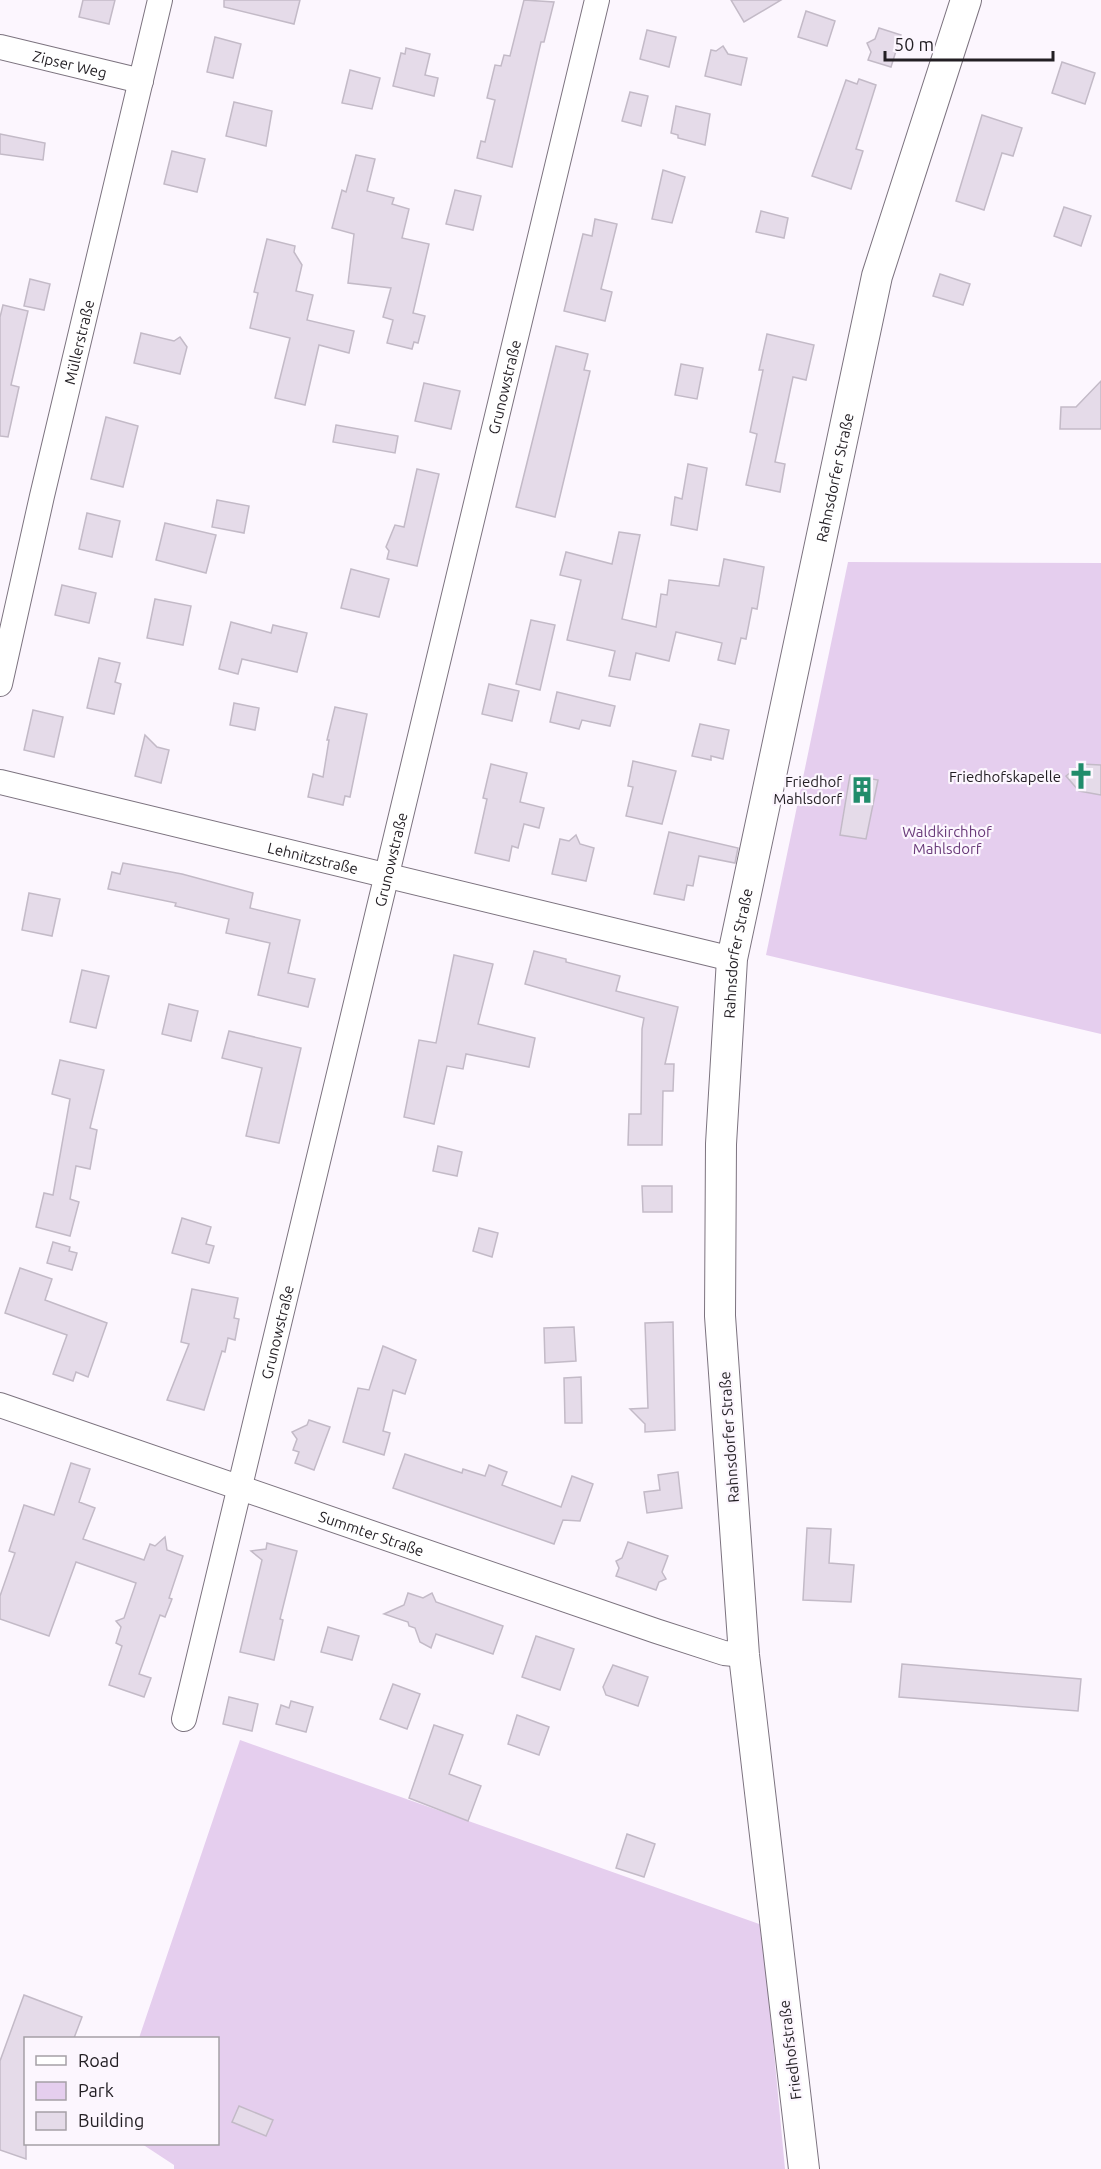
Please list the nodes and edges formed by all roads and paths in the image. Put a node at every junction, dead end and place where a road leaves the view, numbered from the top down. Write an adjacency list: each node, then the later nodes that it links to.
1 (160, 0): 5 (street, Müllerstraße)
2 (597, 0): 8 (street, Grunowstraße)
3 (966, 0): 9 (street, Rahnsdorfer Straße)
4 (0, 47): 5 (street, Zipser Weg)
5 (141, 81): 6 (street, Müllerstraße)
6 (0, 684)
7 (0, 782): 8 (street, Lehnitzstraße)
8 (387, 877): 9 (street, Lehnitzstraße); 11 (street, Grunowstraße)
9 (732, 959): 12 (street, Rahnsdorfer Straße)
10 (0, 1406): 11 (street, Summter Straße)
11 (240, 1488): 12 (street, Summter Straße); 13 (street, Grunowstraße)
12 (744, 1655): 14 (street, Rahnsdorfer Straße)
13 (184, 1719)
14 (776, 1930): 15 (street, Friedhofstraße)
15 (804, 2169)

